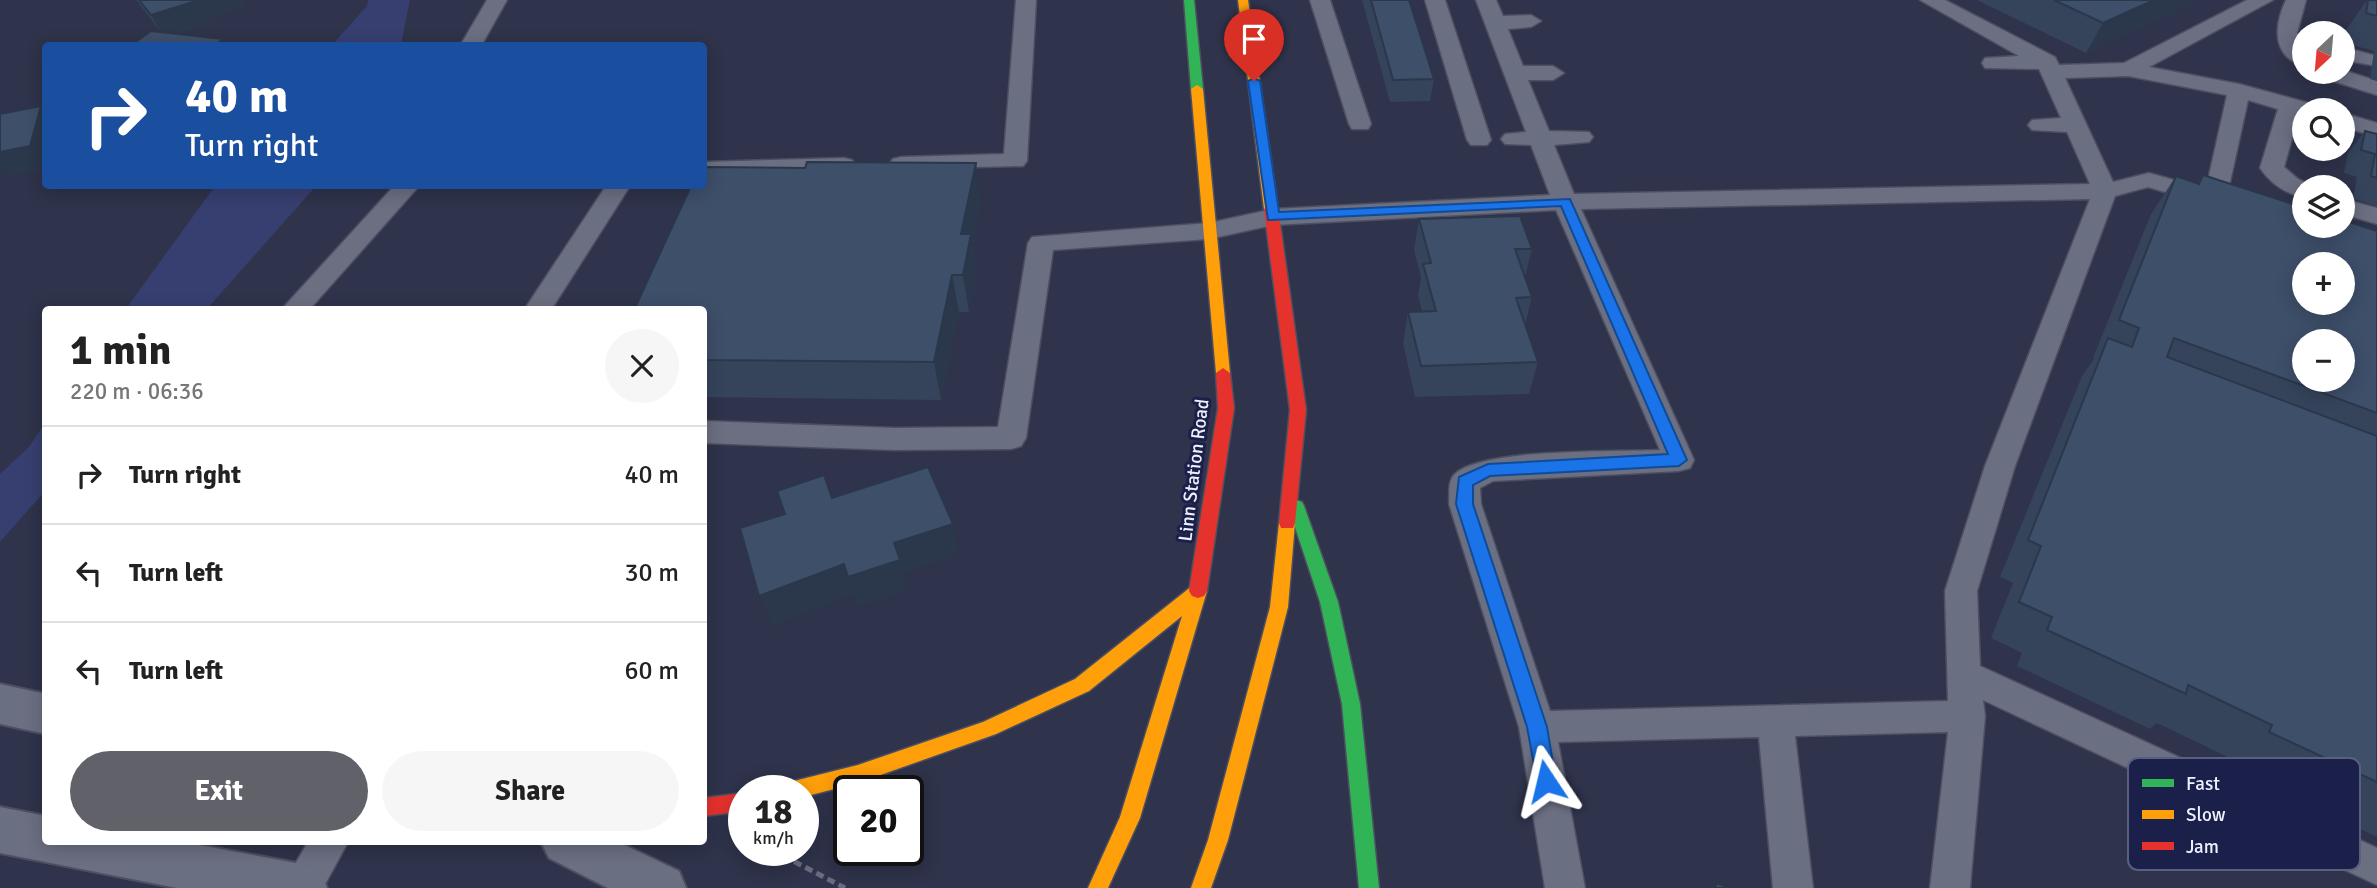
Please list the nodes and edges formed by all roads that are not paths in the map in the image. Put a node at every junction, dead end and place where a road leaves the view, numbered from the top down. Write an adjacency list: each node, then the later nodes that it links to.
1 (497, 0): 14 (lane)
2 (1026, 0): 36 (lane)
3 (1189, 0): 47 (street, Linn Station Road)
4 (1244, 0): 46 (street)
5 (1320, 0): 26 (lane)
6 (1435, 0): 35 (lane)
7 (1486, 0): 12 (lane)
8 (2263, 0): 19 (lane)
9 (2296, 0): 13 (lane)
10 (1932, 7): 18 (lane)
11 (1531, 21): 12 (lane)
12 (1495, 23): 21 (lane)
13 (2292, 36)
14 (472, 42)
15 (2356, 57): 16 (lane)
16 (2372, 61)
17 (1993, 63): 18 (lane)
18 (2049, 67): 19 (lane); 30 (lane)
19 (2128, 69): 24 (lane)
20 (1553, 73): 21 (lane)
21 (1515, 74): 32 (lane)
22 (2356, 81): 23 (lane)
23 (2377, 88)
24 (2239, 91): 25 (lane); 41 (lane)
25 (2292, 106)
26 (1360, 124)
27 (2292, 124): 37 (lane)
28 (2355, 124): 31 (lane)
29 (2040, 125): 30 (lane)
30 (2075, 125): 40 (lane)
31 (2377, 130)
32 (1540, 137): 33 (lane); 34 (lane); 42 (lane)
33 (1581, 137)
34 (1513, 138)
35 (1479, 140)
36 (707, 169)
37 (2292, 185)
38 (404, 189): 48 (lane)
39 (616, 189): 49 (lane)
40 (2105, 191): 41 (lane); 42 (lane); 53 (lane)
41 (2216, 200): 43 (lane)
42 (1565, 202): 46 (lane); 56 (lane)
43 (2240, 208)
44 (2355, 210): 45 (lane)
45 (2377, 216)
46 (1273, 217): 47 (lane); 51 (street)
47 (1209, 231): 50 (lane); 52 (street, Linn Station Road)
48 (298, 306)
49 (540, 306)
50 (707, 432)
51 (1292, 494): 71 (street); 72 (street)
52 (1197, 594): 58 (street); 70 (street, Linn Station Road)
53 (1963, 674): 54 (lane); 57 (lane)
54 (1967, 716): 55 (lane); 75 (lane)
55 (1774, 721): 56 (lane); 74 (lane)
56 (1537, 727): 73 (lane)
57 (2143, 758)
58 (819, 784)
59 (728, 804): 60 (street)
60 (707, 807)
61 (0, 830): 62 (street)
62 (42, 838)
63 (76, 845): 68 (street)
64 (327, 845): 68 (lane)
65 (572, 845): 69 (street)
66 (2360, 859): 67 (lane)
67 (2377, 867)
68 (301, 888)
69 (661, 888)
70 (1098, 888)
71 (1201, 888)
72 (1369, 888)
73 (1565, 888)
74 (1793, 888)
75 (1950, 888)

